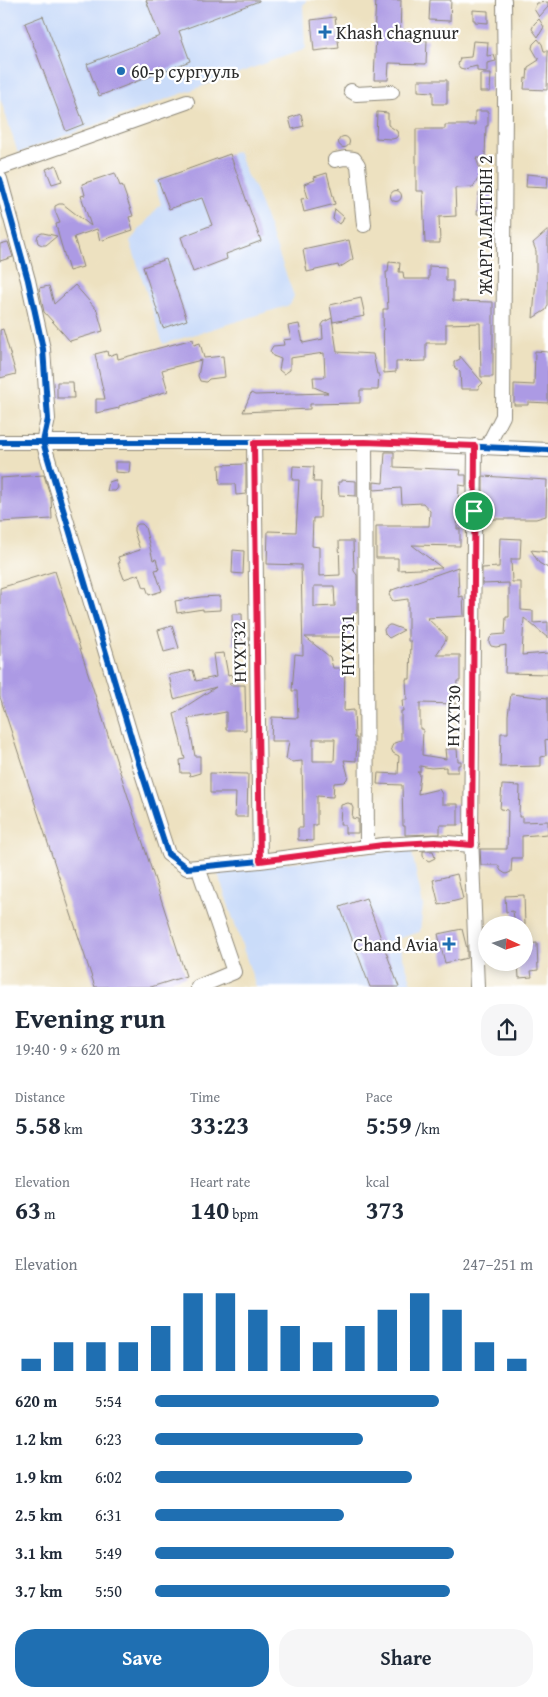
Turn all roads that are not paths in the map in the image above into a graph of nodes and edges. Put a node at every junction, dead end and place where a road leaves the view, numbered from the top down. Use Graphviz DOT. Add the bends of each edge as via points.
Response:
graph roads {
  1 [pos="504,0"];
  2 [pos="351,92"];
  3 [pos="392,92"];
  4 [pos="188,102"];
  5 [pos="335,160"];
  6 [pos="0,168"];
  7 [pos="0,179"];
  8 [pos="364,225"];
  9 [pos="0,442"];
  10 [pos="44,442"];
  11 [pos="365,442"];
  12 [pos="254,443"];
  13 [pos="481,447"];
  14 [pos="548,450"];
  15 [pos="472,845"];
  16 [pos="367,847"];
  17 [pos="260,861"];
  18 [pos="198,867"];
  19 [pos="198,987"];
  20 [pos="477,987"];
  1 -- 13 [label="street, ЖАРГАЛАНТЫН 2" via="503,416"];
  2 -- 3 [label="street"];
  4 -- 6 [label="street"];
  5 -- 8 [label="street" via="354,159 358,165"];
  7 -- 10 [label="street" via="43,349 48,419"];
  9 -- 10 [label="street"];
  10 -- 12 [label="street"];
  10 -- 18 [label="street" via="168,854 188,868"];
  11 -- 12 [label="street"];
  11 -- 13 [label="street"];
  11 -- 16 [label="street, НҮХТ31"];
  12 -- 17 [label="street, НҮХТ32"];
  13 -- 14 [label="street"];
  13 -- 15 [label="street, НҮХТ30"];
  15 -- 16 [label="street" via="435,842"];
  15 -- 20 [label="street, НҮХТ30"];
  16 -- 17 [label="street"];
  17 -- 18 [label="street"];
  18 -- 19 [label="street" via="234,972"];
}
